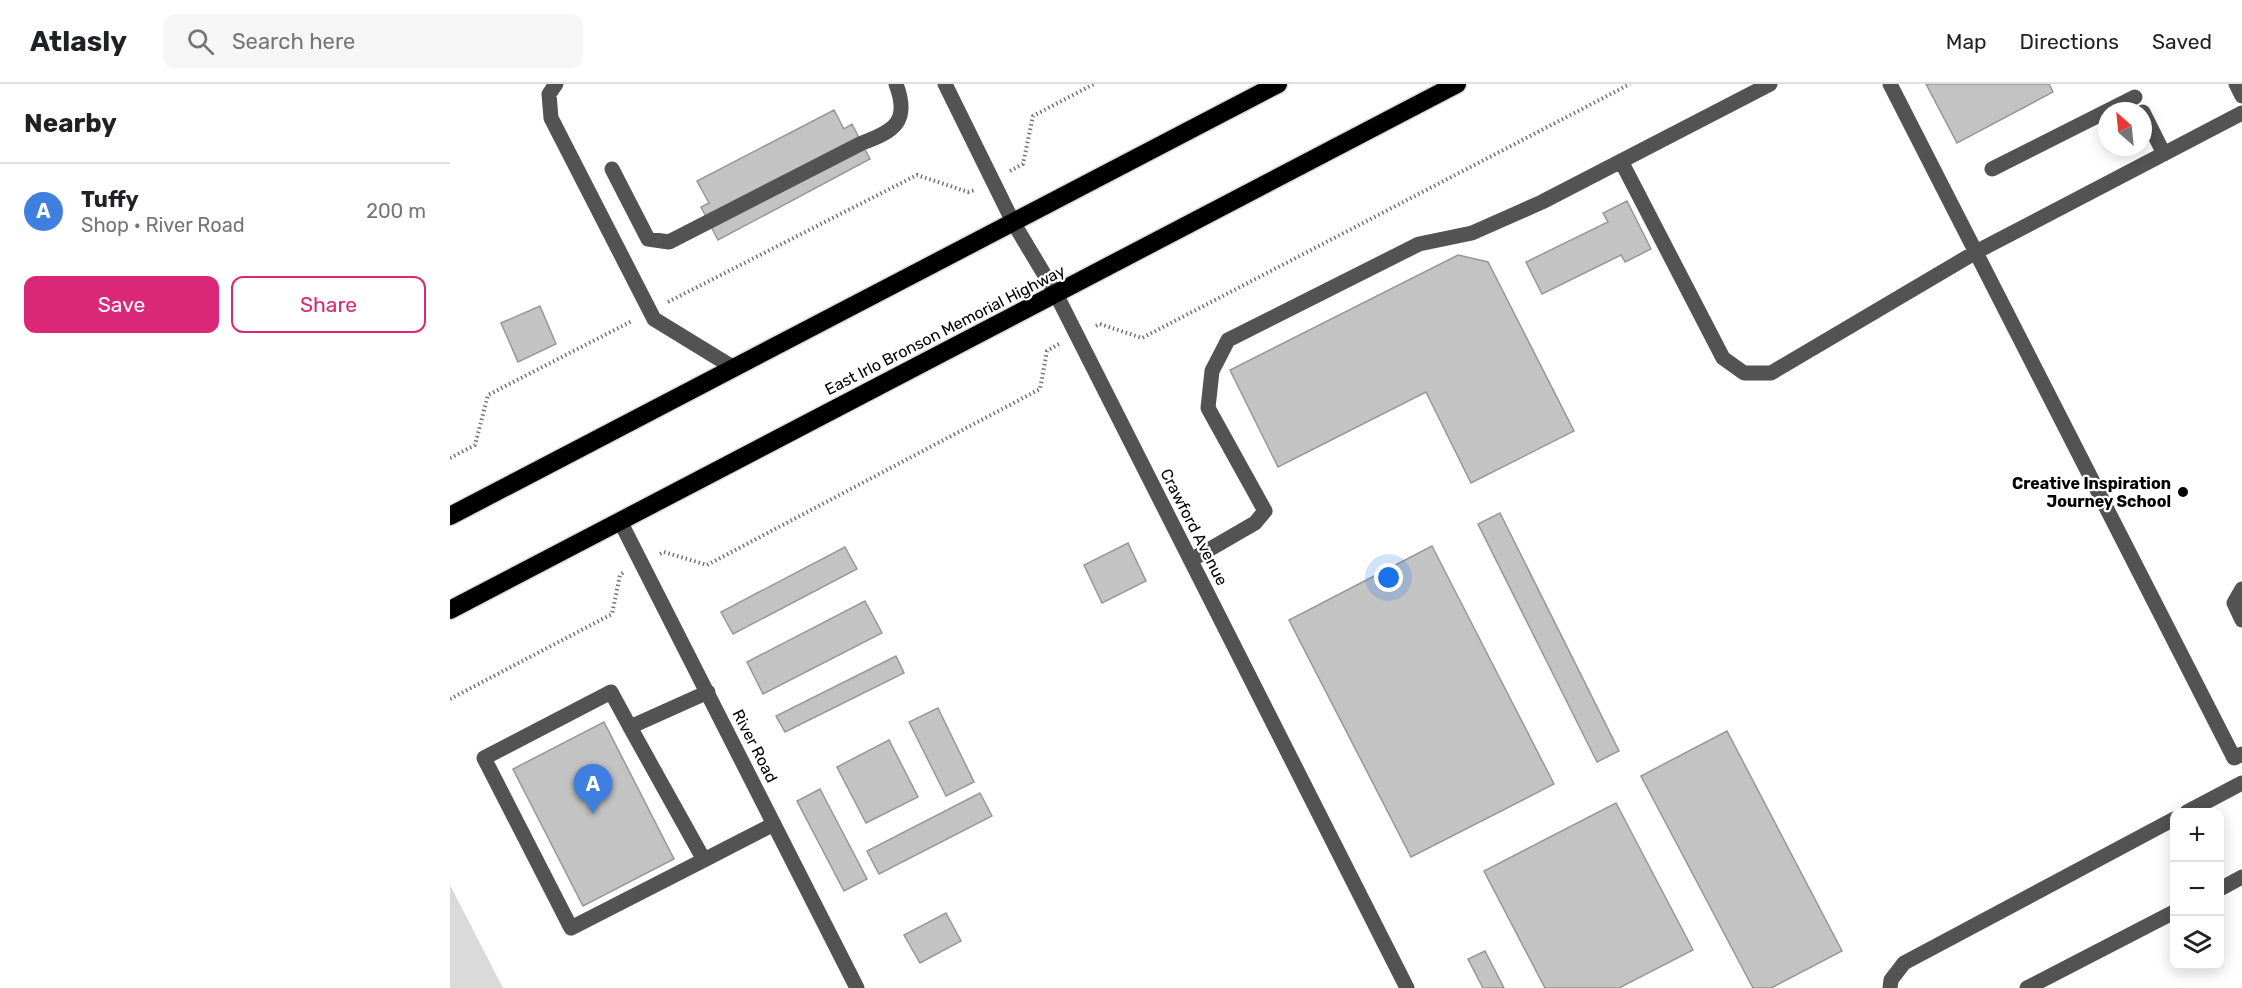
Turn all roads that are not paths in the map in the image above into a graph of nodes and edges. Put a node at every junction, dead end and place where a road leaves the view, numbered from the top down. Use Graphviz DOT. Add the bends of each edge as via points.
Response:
graph roads {
  1 [pos="556,84"];
  2 [pos="897,84"];
  3 [pos="945,84"];
  4 [pos="1278,84"];
  5 [pos="1457,84"];
  6 [pos="1770,84"];
  7 [pos="1890,84"];
  8 [pos="2236,84"];
  9 [pos="2132,90"];
  10 [pos="2242,96"];
  11 [pos="2242,113"];
  12 [pos="2152,129"];
  13 [pos="2164,154"];
  14 [pos="1621,161"];
  15 [pos="612,169"];
  16 [pos="1992,169"];
  17 [pos="1013,222"];
  18 [pos="1976,252"];
  19 [pos="1056,294"];
  20 [pos="734,368"];
  21 [pos="450,516"];
  22 [pos="620,521"];
  23 [pos="1191,560"];
  24 [pos="2242,590"];
  25 [pos="450,610"];
  26 [pos="2242,620"];
  27 [pos="708,692"];
  28 [pos="630,727"];
  29 [pos="2238,756"];
  30 [pos="2242,773"];
  31 [pos="2242,783"];
  32 [pos="2196,808"];
  33 [pos="2170,822"];
  34 [pos="774,824"];
  35 [pos="704,860"];
  36 [pos="2242,878"];
  37 [pos="2224,887"];
  38 [pos="2170,915"];
  39 [pos="857,988"];
  40 [pos="1407,988"];
  41 [pos="1890,988"];
  42 [pos="2027,988"];
  1 -- 20 [label="street" via="549,94 550,118 650,311 660,323"];
  2 -- 15 [label="street" via="903,109 899,121 882,136 669,242 648,239"];
  3 -- 17 [label="street, Crawford Avenue"];
  4 -- 17 [label="highway"];
  5 -- 19 [label="highway, East Irlo Bronson Memorial Highway"];
  6 -- 14 [label="street"];
  7 -- 18 [label="street"];
  8 -- 10 [label="street"];
  9 -- 16 [label="street"];
  11 -- 13 [label="street"];
  12 -- 13 [label="street"];
  13 -- 18 [label="street"];
  14 -- 18 [label="street" via="1723,358 1744,373 1771,373"];
  14 -- 23 [label="street" via="1472,233 1419,244 1228,340 1212,371 1208,408 1265,511 1255,523"];
  17 -- 19 [label="street, Crawford Avenue"];
  17 -- 20 [label="highway"];
  18 -- 29 [label="street"];
  19 -- 22 [label="highway, East Irlo Bronson Memorial Highway"];
  19 -- 23 [label="street, Crawford Avenue"];
  20 -- 21 [label="highway"];
  22 -- 25 [label="highway, East Irlo Bronson Memorial Highway"];
  22 -- 27 [label="street, River Road"];
  23 -- 40 [label="street, Crawford Avenue"];
  24 -- 26 [label="street" via="2234,603"];
  27 -- 28 [label="street"];
  27 -- 34 [label="street, River Road"];
  28 -- 35 [label="street"];
  28 -- 35 [label="street" via="611,692 484,758 571,928"];
  29 -- 30 [label="street"];
  31 -- 32 [label="street"];
  33 -- 41 [label="street" via="1904,963 1891,980"];
  34 -- 35 [label="street"];
  34 -- 39 [label="street, River Road"];
  36 -- 37 [label="street"];
  38 -- 42 [label="street"];
}
